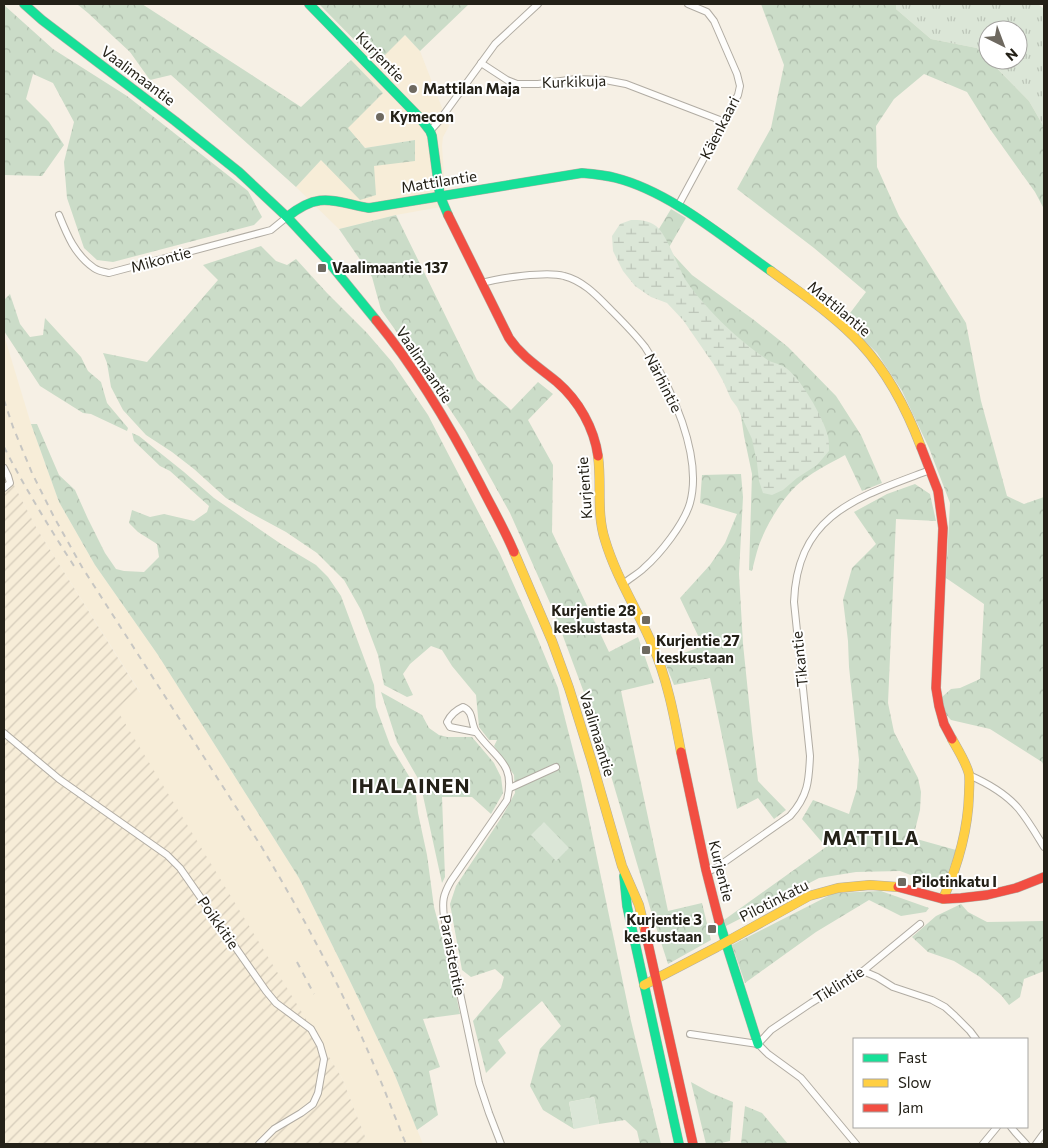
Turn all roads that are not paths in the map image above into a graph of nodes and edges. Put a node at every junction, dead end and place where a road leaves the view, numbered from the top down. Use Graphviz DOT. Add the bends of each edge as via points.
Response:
graph roads {
  1 [pos="24,4"];
  2 [pos="309,4"];
  3 [pos="538,4"];
  4 [pos="688,4"];
  5 [pos="481,62"];
  6 [pos="725,122"];
  7 [pos="430,131"];
  8 [pos="440,196"];
  9 [pos="678,206"];
  10 [pos="59,215"];
  11 [pos="287,217"];
  12 [pos="482,283"];
  13 [pos="4,468"];
  14 [pos="930,470"];
  15 [pos="4,488"];
  16 [pos="623,584"];
  17 [pos="475,732"];
  18 [pos="4,733"];
  19 [pos="556,767"];
  20 [pos="969,775"];
  21 [pos="510,788"];
  22 [pos="1044,847"];
  23 [pos="622,866"];
  24 [pos="706,872"];
  25 [pos="1044,877"];
  26 [pos="943,899"];
  27 [pos="920,924"];
  28 [pos="726,942"];
  29 [pos="863,971"];
  30 [pos="656,980"];
  31 [pos="644,985"];
  32 [pos="690,1034"];
  33 [pos="975,1038"];
  34 [pos="758,1044"];
  35 [pos="996,1128"];
  36 [pos="1012,1128"];
  37 [pos="1044,1133"];
  38 [pos="258,1144"];
  39 [pos="501,1144"];
  40 [pos="679,1144"];
  41 [pos="693,1144"];
  42 [pos="856,1144"];
  43 [pos="983,1144"];
  44 [pos="1026,1144"];
  45 [pos="1036,1144"];
  1 -- 11 [label="street, Vaalimaantie" via="239,172"];
  2 -- 7 [label="street, Kurjentie"];
  3 -- 5 [label="street" via="495,44"];
  4 -- 6 [label="street, Käenkaari" via="707,12 714,21 737,74 738,95"];
  5 -- 6 [label="street, Kurkikuja" via="517,84 576,79 621,82"];
  5 -- 7 [label="street"];
  6 -- 9 [label="street, Käenkaari"];
  7 -- 8 [label="street, Kurjentie"];
  8 -- 9 [label="street, Mattilantie" via="582,173 617,177"];
  8 -- 11 [label="street, Mattilantie" via="369,208 320,200 296,209"];
  8 -- 12 [label="street, Kurjentie"];
  9 -- 14 [label="street, Mattilantie" via="813,303 853,336 873,358 901,400"];
  10 -- 11 [label="street, Mikontie" via="80,256 95,269 109,274 271,230"];
  11 -- 23 [label="street, Vaalimaantie" via="349,287 413,370 456,438 506,534 569,688"];
  12 -- 16 [label="street, Kurjentie" via="512,343 533,365 559,384 582,412 593,435 598,456 599,514 603,536"];
  12 -- 16 [label="street, Närhintie" via="553,274 588,287 644,346 670,390 688,445 692,469 690,504 675,532 659,552"];
  13 -- 15 [label="street" via="10,483"];
  14 -- 20 [label="street, Mattilantie" via="943,528 936,688 938,706"];
  14 -- 24 [label="street, Tikantie" via="855,500 823,524 811,540 795,584 794,602 810,756 805,792 790,816"];
  16 -- 24 [label="street, Kurjentie" via="660,662"];
  17 -- 17 [label="street" via="471,713 463,707 447,722 450,727"];
  17 -- 21 [label="street" via="504,764"];
  18 -- 38 [label="street, Poikkitie" via="59,779 167,855 180,868 266,991 276,1003 311,1030 324,1059 313,1104 274,1129"];
  19 -- 21 [label="street"];
  20 -- 22 [label="street" via="1002,793 1018,807"];
  20 -- 26 [label="street, Mattilantie" via="968,814 962,847"];
  21 -- 39 [label="street, Paraistentie" via="507,800 451,881 442,905 479,1083"];
  23 -- 30 [label="street, Vaalimaantie" via="639,904"];
  23 -- 31 [label="street, Vaalimaantie"];
  24 -- 28 [label="street, Kurjentie"];
  25 -- 26 [label="street, Pilotinkatu" via="987,895"];
  26 -- 28 [label="street, Pilotinkatu" via="897,887 838,888 809,896"];
  27 -- 29 [label="street, Tiklintie"];
  28 -- 30 [label="street, Pilotinkatu"];
  28 -- 34 [label="street, Kurjentie"];
  29 -- 33 [label="street" via="893,987 945,1007"];
  29 -- 34 [label="street, Tiklintie" via="771,1030"];
  30 -- 31 [label="street, Pilotinkatu"];
  30 -- 41 [label="street, Vaalimaantie"];
  31 -- 40 [label="street, Vaalimaantie"];
  32 -- 34 [label="street"];
  34 -- 42 [label="street" via="801,1078"];
  35 -- 43 [label="street"];
  36 -- 44 [label="street"];
  37 -- 45 [label="street"];
}
